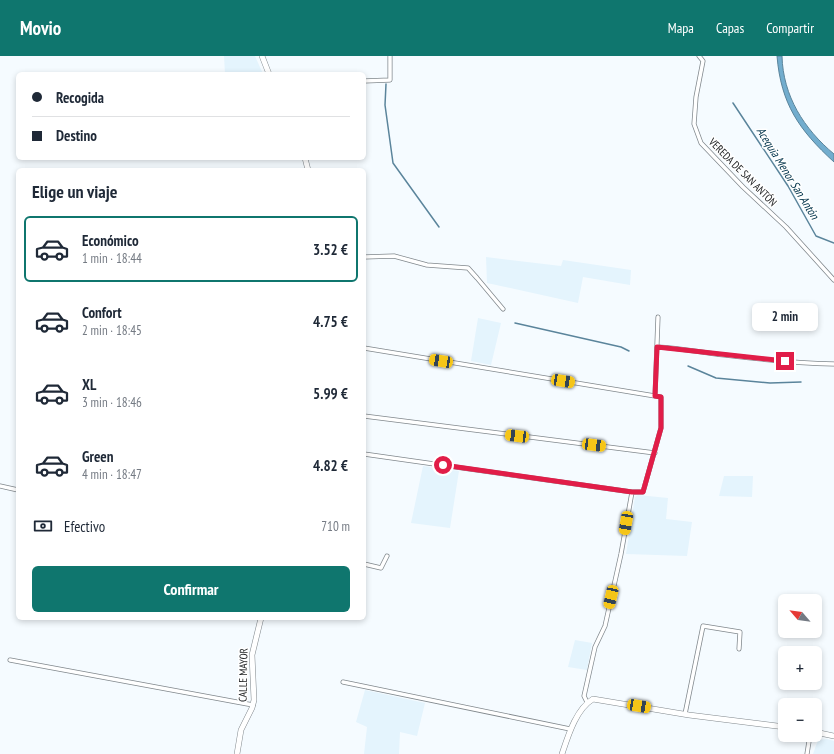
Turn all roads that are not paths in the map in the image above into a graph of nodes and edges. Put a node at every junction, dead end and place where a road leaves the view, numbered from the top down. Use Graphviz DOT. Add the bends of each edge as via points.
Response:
graph roads {
  1 [pos="262,56"];
  2 [pos="390,56"];
  3 [pos="699,56"];
  4 [pos="268,72"];
  5 [pos="366,81"];
  6 [pos="366,257"];
  7 [pos="834,280"];
  8 [pos="503,309"];
  9 [pos="658,317"];
  10 [pos="657,347"];
  11 [pos="366,348"];
  12 [pos="834,364"];
  13 [pos="655,396"];
  14 [pos="366,416"];
  15 [pos="655,453"];
  16 [pos="366,454"];
  17 [pos="0,486"];
  18 [pos="16,490"];
  19 [pos="632,492"];
  20 [pos="387,556"];
  21 [pos="366,564"];
  22 [pos="261,620"];
  23 [pos="739,649"];
  24 [pos="10,660"];
  25 [pos="343,682"];
  26 [pos="587,702"];
  27 [pos="253,705"];
  28 [pos="685,714"];
  29 [pos="778,726"];
  30 [pos="570,729"];
  31 [pos="822,733"];
  32 [pos="834,736"];
  33 [pos="809,742"];
  34 [pos="237,754"];
  35 [pos="562,754"];
  36 [pos="807,754"];
  1 -- 4 [label="main road"];
  2 -- 5 [label="street" via="390,80"];
  3 -- 7 [label="street, VEREDA DE SAN ANTÓN" via="703,62 694,124 701,143 786,227"];
  6 -- 8 [label="street" via="394,256 427,265 468,268"];
  9 -- 10 [label="street"];
  10 -- 12 [label="street" via="800,363"];
  10 -- 13 [label="street"];
  11 -- 13 [label="street"];
  13 -- 15 [label="street" via="661,397 661,428"];
  14 -- 15 [label="street"];
  15 -- 19 [label="street" via="643,492"];
  16 -- 19 [label="street"];
  17 -- 18 [label="street"];
  19 -- 26 [label="street" via="621,554 584,696"];
  20 -- 21 [label="street" via="382,568"];
  22 -- 27 [label="main road, CALLE MAYOR" via="252,655 255,694"];
  23 -- 28 [label="street" via="740,632 703,626"];
  24 -- 27 [label="street"];
  25 -- 30 [label="street"];
  26 -- 28 [label="main road" via="593,699"];
  26 -- 30 [label="main road"];
  27 -- 34 [label="main road, CALLE MAYOR" via="241,730"];
  28 -- 29 [label="main road"];
  30 -- 35 [label="main road"];
  31 -- 32 [label="main road"];
  33 -- 36 [label="street"];
}
